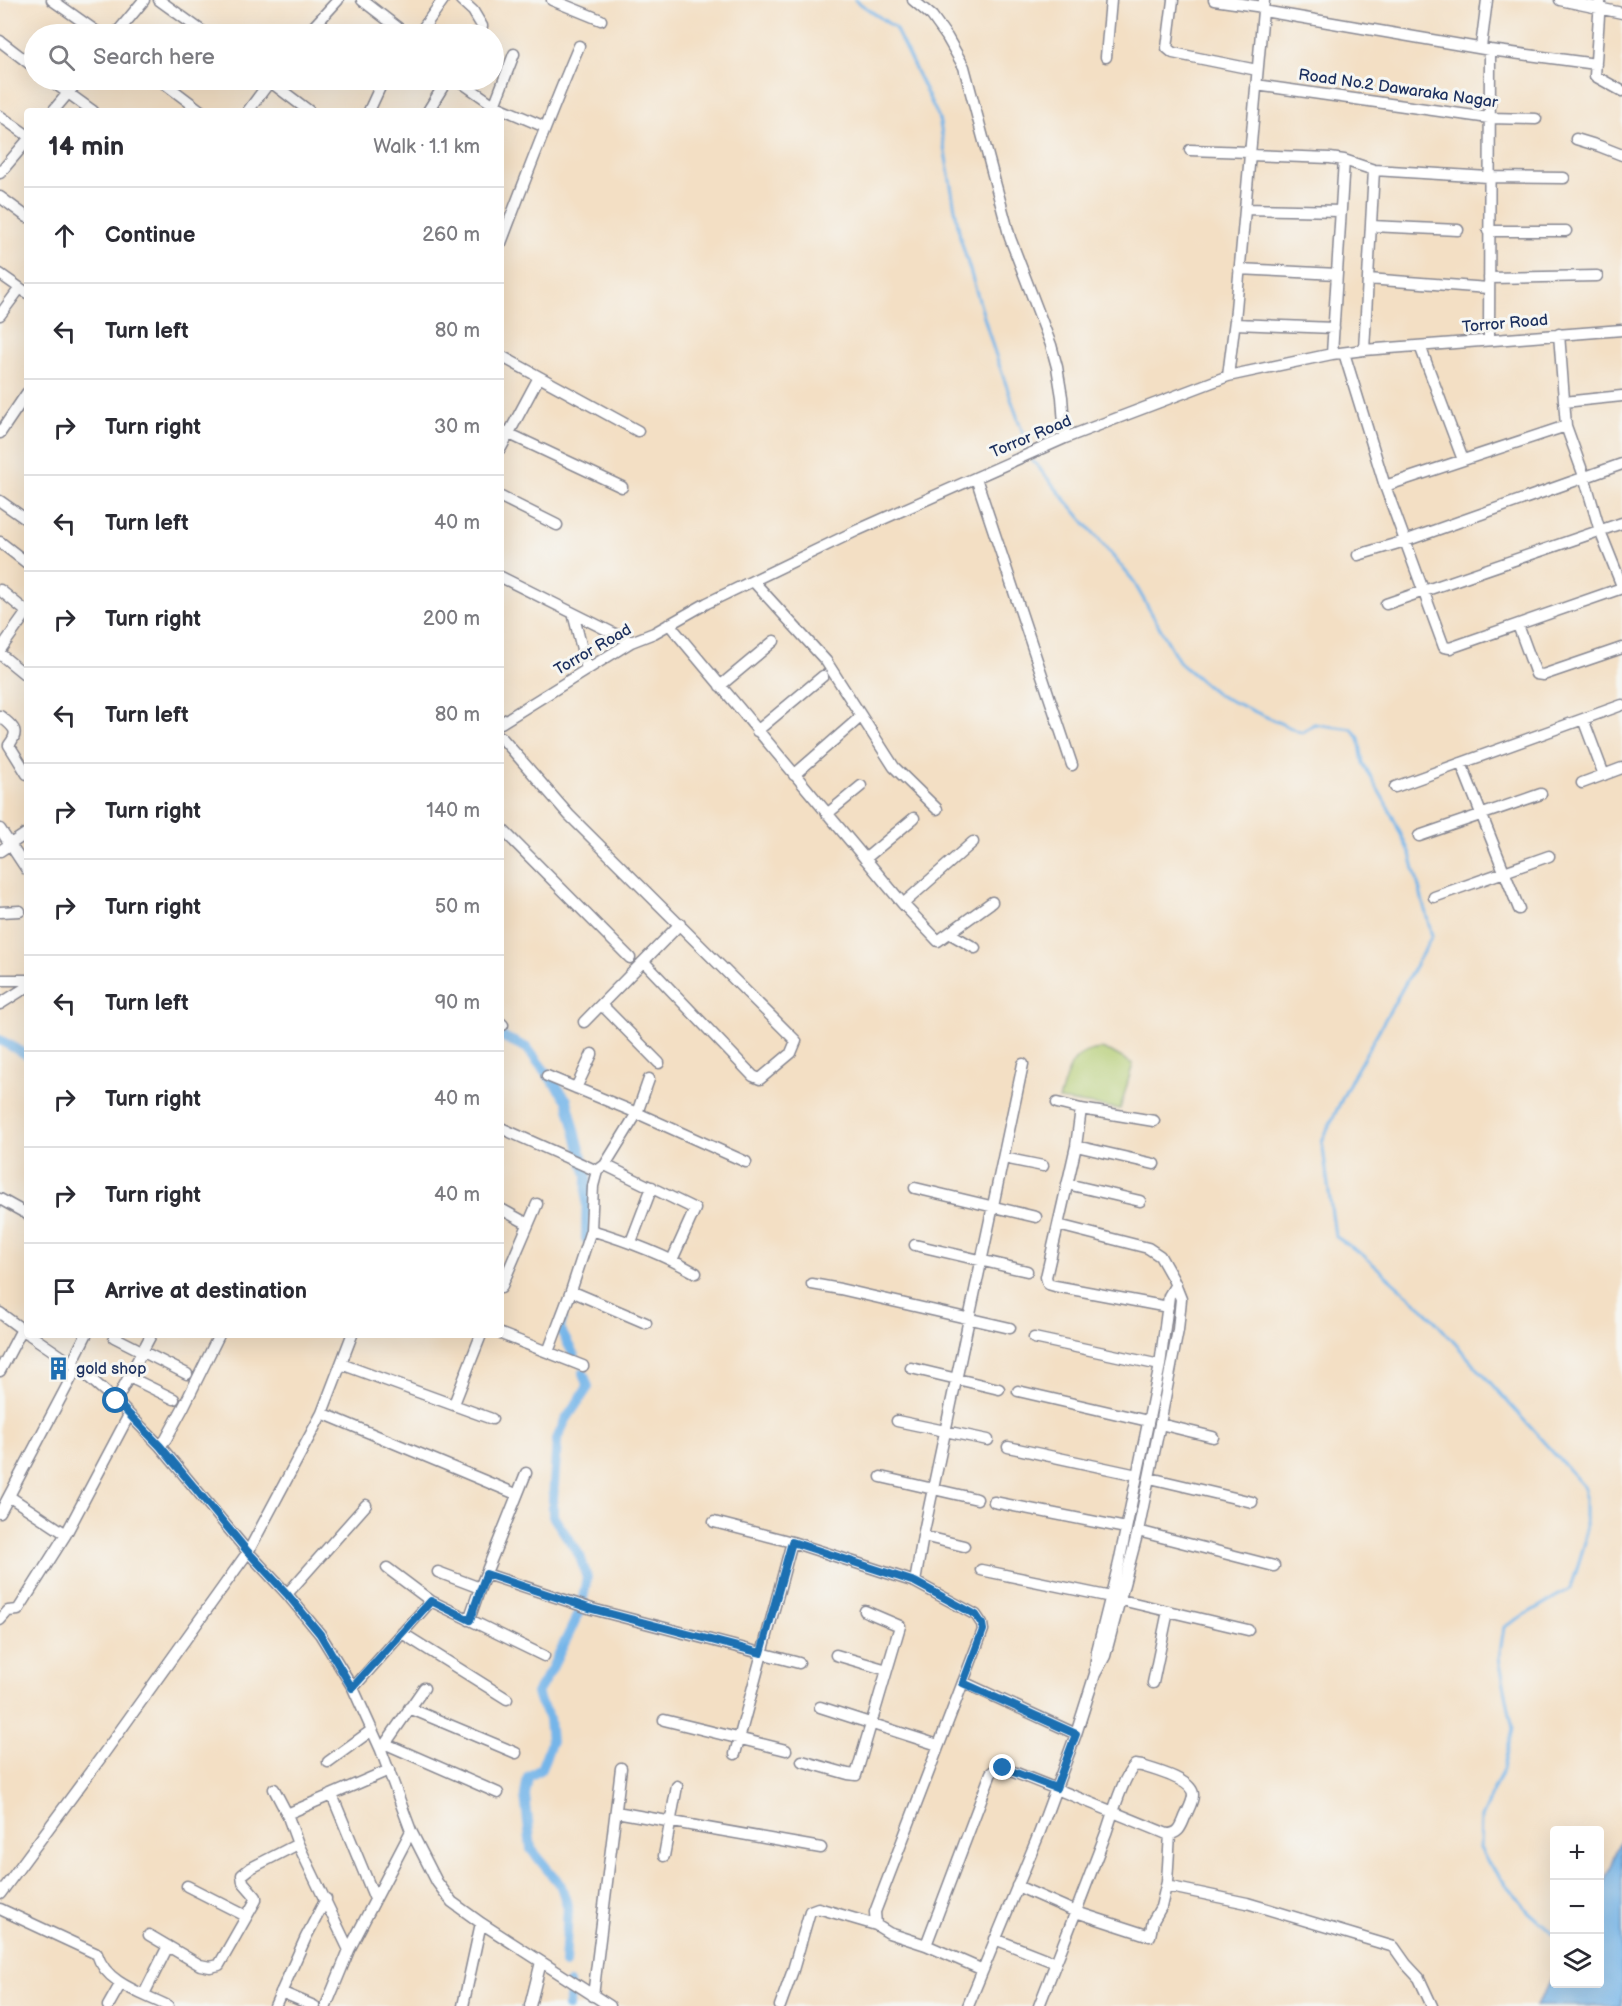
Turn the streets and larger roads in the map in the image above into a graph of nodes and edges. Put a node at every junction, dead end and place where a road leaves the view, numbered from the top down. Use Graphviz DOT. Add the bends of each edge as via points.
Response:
graph roads {
  1 [pos="52,0"];
  2 [pos="144,0"];
  3 [pos="159,0"];
  4 [pos="338,0"];
  5 [pos="362,0"];
  6 [pos="443,0"];
  7 [pos="461,0"];
  8 [pos="552,0"];
  9 [pos="913,0"];
  10 [pos="1111,0"];
  11 [pos="1173,0"];
  12 [pos="1214,0"];
  13 [pos="1487,0"];
  14 [pos="1560,0"];
  15 [pos="1599,4"];
  16 [pos="1263,6"];
  17 [pos="1622,13"];
  18 [pos="601,20"];
  19 [pos="86,24"];
  20 [pos="124,24"];
  21 [pos="192,24"];
  22 [pos="316,24"];
  23 [pos="393,24"];
  24 [pos="426,24"];
  25 [pos="481,24"];
  26 [pos="0,41"];
  27 [pos="579,46"];
  28 [pos="1485,48"];
  29 [pos="514,54"];
  30 [pos="1106,57"];
  31 [pos="24,59"];
  32 [pos="1596,64"];
  33 [pos="1257,70"];
  34 [pos="504,80"];
  35 [pos="1256,84"];
  36 [pos="64,90"];
  37 [pos="71,90"];
  38 [pos="173,90"];
  39 [pos="263,90"];
  40 [pos="283,90"];
  41 [pos="377,90"];
  42 [pos="441,90"];
  43 [pos="470,90"];
  44 [pos="500,90"];
  45 [pos="1622,91"];
  46 [pos="68,93"];
  47 [pos="56,108"];
  48 [pos="89,108"];
  49 [pos="197,108"];
  50 [pos="250,108"];
  51 [pos="305,108"];
  52 [pos="370,108"];
  53 [pos="430,108"];
  54 [pos="493,108"];
  55 [pos="504,112"];
  56 [pos="0,116"];
  57 [pos="1489,118"];
  58 [pos="1536,119"];
  59 [pos="545,127"];
  60 [pos="24,133"];
  61 [pos="1576,139"];
  62 [pos="24,145"];
  63 [pos="1190,150"];
  64 [pos="1249,153"];
  65 [pos="1622,155"];
  66 [pos="1344,160"];
  67 [pos="1374,170"];
  68 [pos="0,173"];
  69 [pos="1488,177"];
  70 [pos="1564,178"];
  71 [pos="0,197"];
  72 [pos="1245,208"];
  73 [pos="1341,212"];
  74 [pos="24,215"];
  75 [pos="505,221"];
  76 [pos="1371,226"];
  77 [pos="1458,230"];
  78 [pos="1488,231"];
  79 [pos="1566,231"];
  80 [pos="1239,269"];
  81 [pos="0,274"];
  82 [pos="1337,274"];
  83 [pos="1597,276"];
  84 [pos="1368,279"];
  85 [pos="1489,283"];
  86 [pos="23,291"];
  87 [pos="0,315"];
  88 [pos="1235,324"];
  89 [pos="1334,328"];
  90 [pos="1622,330"];
  91 [pos="1559,334"];
  92 [pos="1489,340"];
  93 [pos="1420,346"];
  94 [pos="1364,350"];
  95 [pos="1344,352"];
  96 [pos="1332,354"];
  97 [pos="504,358"];
  98 [pos="1228,376"];
  99 [pos="539,377"];
  100 [pos="1622,396"];
  101 [pos="24,397"];
  102 [pos="1564,402"];
  103 [pos="1566,426"];
  104 [pos="638,431"];
  105 [pos="505,432"];
  106 [pos="0,433"];
  107 [pos="1065,438"];
  108 [pos="1463,460"];
  109 [pos="1622,464"];
  110 [pos="1584,476"];
  111 [pos="976,478"];
  112 [pos="1385,486"];
  113 [pos="622,487"];
  114 [pos="504,498"];
  115 [pos="0,501"];
  116 [pos="24,518"];
  117 [pos="1622,523"];
  118 [pos="557,525"];
  119 [pos="1600,531"];
  120 [pos="1406,541"];
  121 [pos="0,543"];
  122 [pos="1358,555"];
  123 [pos="24,561"];
  124 [pos="504,578"];
  125 [pos="753,581"];
  126 [pos="1622,587"];
  127 [pos="0,590"];
  128 [pos="1424,591"];
  129 [pos="1386,604"];
  130 [pos="24,610"];
  131 [pos="573,613"];
  132 [pos="24,616"];
  133 [pos="669,624"];
  134 [pos="1518,625"];
  135 [pos="774,641"];
  136 [pos="631,642"];
  137 [pos="1622,648"];
  138 [pos="0,652"];
  139 [pos="587,669"];
  140 [pos="24,673"];
  141 [pos="823,676"];
  142 [pos="720,686"];
  143 [pos="1622,705"];
  144 [pos="0,716"];
  145 [pos="1583,719"];
  146 [pos="857,720"];
  147 [pos="504,721"];
  148 [pos="757,731"];
  149 [pos="504,740"];
  150 [pos="4,748"];
  151 [pos="1461,762"];
  152 [pos="1072,765"];
  153 [pos="1622,768"];
  154 [pos="24,771"];
  155 [pos="794,775"];
  156 [pos="1604,775"];
  157 [pos="1582,783"];
  158 [pos="861,786"];
  159 [pos="1395,787"];
  160 [pos="1541,794"];
  161 [pos="937,809"];
  162 [pos="827,814"];
  163 [pos="1482,814"];
  164 [pos="914,818"];
  165 [pos="0,829"];
  166 [pos="504,831"];
  167 [pos="24,836"];
  168 [pos="1419,836"];
  169 [pos="973,842"];
  170 [pos="10,844"];
  171 [pos="0,851"];
  172 [pos="1549,856"];
  173 [pos="865,860"];
  174 [pos="24,865"];
  175 [pos="1505,872"];
  176 [pos="1434,897"];
  177 [pos="992,902"];
  178 [pos="903,904"];
  179 [pos="1520,909"];
  180 [pos="20,911"];
  181 [pos="0,912"];
  182 [pos="680,924"];
  183 [pos="950,933"];
  184 [pos="975,948"];
  185 [pos="630,958"];
  186 [pos="644,963"];
  187 [pos="0,980"];
  188 [pos="24,980"];
  189 [pos="24,989"];
  190 [pos="0,1004"];
  191 [pos="602,1005"];
  192 [pos="584,1022"];
  193 [pos="591,1054"];
  194 [pos="659,1063"];
  195 [pos="1023,1064"];
  196 [pos="547,1076"];
  197 [pos="649,1079"];
  198 [pos="576,1088"];
  199 [pos="1057,1103"];
  200 [pos="1081,1109"];
  201 [pos="637,1113"];
  202 [pos="1154,1121"];
  203 [pos="504,1129"];
  204 [pos="1076,1146"];
  205 [pos="1004,1158"];
  206 [pos="746,1162"];
  207 [pos="1154,1164"];
  208 [pos="1043,1166"];
  209 [pos="601,1168"];
  210 [pos="1067,1184"];
  211 [pos="652,1187"];
  212 [pos="915,1188"];
  213 [pos="0,1199"];
  214 [pos="1140,1201"];
  215 [pos="537,1204"];
  216 [pos="994,1206"];
  217 [pos="504,1211"];
  218 [pos="24,1212"];
  219 [pos="1036,1217"];
  220 [pos="528,1224"];
  221 [pos="1058,1225"];
  222 [pos="591,1230"];
  223 [pos="631,1242"];
  224 [pos="915,1245"];
  225 [pos="672,1260"];
  226 [pos="982,1261"];
  227 [pos="1027,1271"];
  228 [pos="696,1273"];
  229 [pos="504,1281"];
  230 [pos="812,1284"];
  231 [pos="1176,1284"];
  232 [pos="571,1291"];
  233 [pos="1168,1307"];
  234 [pos="0,1314"];
  235 [pos="969,1319"];
  236 [pos="646,1323"];
  237 [pos="1010,1328"];
  238 [pos="24,1331"];
  239 [pos="24,1335"];
  240 [pos="504,1335"];
  241 [pos="1163,1336"];
  242 [pos="35,1338"];
  243 [pos="85,1338"];
  244 [pos="116,1338"];
  245 [pos="149,1338"];
  246 [pos="218,1338"];
  247 [pos="351,1338"];
  248 [pos="480,1338"];
  249 [pos="1034,1338"];
  250 [pos="1177,1338"];
  251 [pos="142,1351"];
  252 [pos="548,1352"];
  253 [pos="341,1364"];
  254 [pos="75,1365"];
  255 [pos="1160,1365"];
  256 [pos="583,1366"];
  257 [pos="911,1368"];
  258 [pos="0,1371"];
  259 [pos="188,1374"];
  260 [pos="129,1377"];
  261 [pos="957,1378"];
  262 [pos="999,1389"];
  263 [pos="1018,1391"];
  264 [pos="174,1399"];
  265 [pos="116,1401"];
  266 [pos="454,1404"];
  267 [pos="322,1413"];
  268 [pos="129,1416"];
  269 [pos="492,1419"];
  270 [pos="897,1421"];
  271 [pos="1148,1421"];
  272 [pos="1161,1424"];
  273 [pos="945,1432"];
  274 [pos="1213,1437"];
  275 [pos="988,1440"];
  276 [pos="160,1446"];
  277 [pos="1008,1447"];
  278 [pos="1143,1447"];
  279 [pos="1156,1449"];
  280 [pos="526,1473"];
  281 [pos="1137,1475"];
  282 [pos="881,1478"];
  283 [pos="1150,1478"];
  284 [pos="934,1489"];
  285 [pos="516,1494"];
  286 [pos="10,1497"];
  287 [pos="977,1499"];
  288 [pos="994,1502"];
  289 [pos="1252,1502"];
  290 [pos="366,1505"];
  291 [pos="0,1513"];
  292 [pos="714,1522"];
  293 [pos="1126,1528"];
  294 [pos="1138,1531"];
  295 [pos="66,1534"];
  296 [pos="923,1536"];
  297 [pos="792,1542"];
  298 [pos="964,1546"];
  299 [pos="248,1552"];
  300 [pos="1124,1564"];
  301 [pos="1274,1566"];
  302 [pos="387,1568"];
  303 [pos="981,1570"];
  304 [pos="438,1572"];
  305 [pos="486,1574"];
  306 [pos="915,1582"];
  307 [pos="480,1588"];
  308 [pos="287,1594"];
  309 [pos="1116,1598"];
  310 [pos="431,1601"];
  311 [pos="865,1611"];
  312 [pos="1168,1611"];
  313 [pos="0,1620"];
  314 [pos="470,1620"];
  315 [pos="1248,1630"];
  316 [pos="402,1633"];
  317 [pos="761,1653"];
  318 [pos="836,1655"];
  319 [pos="544,1656"];
  320 [pos="800,1663"];
  321 [pos="887,1670"];
  322 [pos="963,1683"];
  323 [pos="1153,1683"];
  324 [pos="352,1688"];
  325 [pos="424,1688"];
  326 [pos="507,1699"];
  327 [pos="820,1707"];
  328 [pos="410,1708"];
  329 [pos="663,1720"];
  330 [pos="871,1724"];
  331 [pos="372,1730"];
  332 [pos="1076,1734"];
  333 [pos="739,1740"];
  334 [pos="938,1745"];
  335 [pos="383,1747"];
  336 [pos="786,1750"];
  337 [pos="516,1753"];
  338 [pos="735,1754"];
  339 [pos="802,1761"];
  340 [pos="328,1762"];
  341 [pos="621,1768"];
  342 [pos="388,1770"];
  343 [pos="677,1786"];
  344 [pos="1056,1788"];
  345 [pos="274,1789"];
  346 [pos="498,1793"];
  347 [pos="332,1795"];
  348 [pos="616,1812"];
  349 [pos="1113,1812"];
  350 [pos="287,1814"];
  351 [pos="672,1822"];
  352 [pos="411,1831"];
  353 [pos="1170,1834"];
  354 [pos="298,1844"];
  355 [pos="821,1848"];
  356 [pos="664,1856"];
  357 [pos="187,1886"];
  358 [pos="1017,1886"];
  359 [pos="1166,1886"];
  360 [pos="0,1894"];
  361 [pos="326,1899"];
  362 [pos="375,1899"];
  363 [pos="0,1909"];
  364 [pos="1076,1912"];
  365 [pos="246,1916"];
  366 [pos="481,1923"];
  367 [pos="876,1925"];
  368 [pos="149,1935"];
  369 [pos="995,1939"];
  370 [pos="926,1945"];
  371 [pos="168,1946"];
  372 [pos="350,1950"];
  373 [pos="541,1962"];
  374 [pos="1056,1963"];
  375 [pos="982,1970"];
  376 [pos="120,1983"];
  377 [pos="281,1992"];
  378 [pos="144,1994"];
  379 [pos="594,1996"];
  380 [pos="108,2006"];
  381 [pos="168,2006"];
  382 [pos="275,2006"];
  383 [pos="314,2006"];
  384 [pos="326,2006"];
  385 [pos="463,2006"];
  386 [pos="530,2006"];
  387 [pos="610,2006"];
  388 [pos="780,2006"];
  389 [pos="968,2006"];
  390 [pos="1039,2006"];
  391 [pos="1432,2006"];
  1 -- 19 [label="street"];
  2 -- 20 [label="street"];
  3 -- 21 [label="street"];
  4 -- 22 [label="street"];
  5 -- 23 [label="street"];
  6 -- 24 [label="street"];
  7 -- 25 [label="street"];
  8 -- 18 [label="street"];
  9 -- 107 [label="street" via="932,16 964,67 1010,238 1054,356"];
  10 -- 30 [label="street"];
  11 -- 33 [label="street" via="1167,48 1173,53"];
  12 -- 16 [label="street"];
  13 -- 28 [label="street"];
  14 -- 15 [label="street"];
  15 -- 17 [label="street"];
  15 -- 32 [label="street"];
  16 -- 28 [label="street"];
  16 -- 33 [label="street"];
  26 -- 31 [label="street"];
  27 -- 59 [label="street"];
  28 -- 32 [label="street"];
  28 -- 57 [label="street"];
  29 -- 34 [label="street"];
  32 -- 45 [label="street" via="1595,76"];
  33 -- 35 [label="street"];
  35 -- 57 [label="street, Road No.2 Dawaraka Nagar"];
  35 -- 64 [label="street"];
  36 -- 46 [label="street"];
  37 -- 46 [label="street"];
  38 -- 49 [label="street"];
  39 -- 50 [label="street"];
  40 -- 51 [label="street"];
  41 -- 52 [label="street"];
  42 -- 53 [label="street"];
  43 -- 54 [label="street"];
  44 -- 54 [label="street"];
  46 -- 47 [label="street"];
  46 -- 48 [label="street"];
  55 -- 59 [label="street"];
  56 -- 60 [label="street"];
  57 -- 58 [label="street, Road No.2 Dawaraka Nagar"];
  57 -- 69 [label="street"];
  59 -- 75 [label="street" via="526,180"];
  61 -- 65 [label="street"];
  62 -- 68 [label="street"];
  63 -- 64 [label="street"];
  64 -- 66 [label="street"];
  64 -- 72 [label="street"];
  66 -- 67 [label="street"];
  66 -- 73 [label="street"];
  67 -- 69 [label="street"];
  67 -- 76 [label="street"];
  69 -- 70 [label="street"];
  69 -- 78 [label="street"];
  71 -- 74 [label="street"];
  72 -- 73 [label="street"];
  72 -- 80 [label="street"];
  73 -- 82 [label="street"];
  76 -- 77 [label="street"];
  76 -- 84 [label="street"];
  78 -- 79 [label="street"];
  78 -- 85 [label="street"];
  80 -- 82 [label="street"];
  80 -- 88 [label="street"];
  81 -- 86 [label="street"];
  82 -- 89 [label="street"];
  83 -- 85 [label="street"];
  84 -- 85 [label="street"];
  84 -- 94 [label="street"];
  85 -- 92 [label="street"];
  86 -- 87 [label="street"];
  88 -- 89 [label="street"];
  88 -- 98 [label="street"];
  89 -- 96 [label="street"];
  90 -- 91 [label="street, Torror Road"];
  91 -- 92 [label="street, Torror Road"];
  91 -- 102 [label="street"];
  92 -- 93 [label="street, Torror Road"];
  93 -- 94 [label="street, Torror Road"];
  93 -- 108 [label="street"];
  94 -- 95 [label="street, Torror Road"];
  95 -- 96 [label="street, Torror Road"];
  95 -- 112 [label="street"];
  96 -- 98 [label="street, Torror Road"];
  97 -- 99 [label="street"];
  98 -- 107 [label="street, Torror Road"];
  99 -- 104 [label="street"];
  99 -- 105 [label="street"];
  100 -- 102 [label="street"];
  101 -- 106 [label="street"];
  102 -- 103 [label="street"];
  103 -- 108 [label="street"];
  103 -- 110 [label="street"];
  105 -- 113 [label="street"];
  107 -- 111 [label="street, Torror Road"];
  108 -- 112 [label="street"];
  109 -- 110 [label="street"];
  110 -- 119 [label="street"];
  110 -- 120 [label="street"];
  111 -- 125 [label="street, Torror Road"];
  111 -- 152 [label="street"];
  112 -- 120 [label="street"];
  114 -- 118 [label="street"];
  115 -- 116 [label="street"];
  117 -- 119 [label="street"];
  119 -- 126 [label="street"];
  119 -- 128 [label="street"];
  120 -- 122 [label="street"];
  120 -- 128 [label="street"];
  121 -- 123 [label="street"];
  124 -- 131 [label="street"];
  125 -- 133 [label="street, Torror Road"];
  125 -- 161 [label="street" via="826,661 894,767"];
  126 -- 134 [label="street"];
  127 -- 130 [label="street"];
  128 -- 129 [label="street"];
  128 -- 134 [label="street" via="1442,644 1447,648"];
  131 -- 136 [label="street"];
  131 -- 139 [label="street"];
  132 -- 138 [label="street"];
  133 -- 136 [label="street, Torror Road"];
  133 -- 142 [label="street"];
  134 -- 137 [label="street" via="1536,674"];
  135 -- 142 [label="street"];
  136 -- 139 [label="street, Torror Road"];
  138 -- 140 [label="street"];
  139 -- 147 [label="street, Torror Road"];
  141 -- 148 [label="street"];
  142 -- 148 [label="street"];
  143 -- 145 [label="street"];
  144 -- 150 [label="street" via="15,731"];
  145 -- 151 [label="street"];
  145 -- 156 [label="street"];
  146 -- 155 [label="street"];
  148 -- 155 [label="street"];
  149 -- 182 [label="street" via="569,815"];
  150 -- 154 [label="street"];
  151 -- 159 [label="street"];
  151 -- 163 [label="street"];
  153 -- 156 [label="street"];
  155 -- 162 [label="street"];
  156 -- 157 [label="street"];
  158 -- 162 [label="street"];
  160 -- 163 [label="street"];
  162 -- 173 [label="street"];
  163 -- 168 [label="street"];
  163 -- 175 [label="street"];
  164 -- 173 [label="street"];
  165 -- 170 [label="street"];
  166 -- 185 [label="street"];
  167 -- 170 [label="street"];
  169 -- 178 [label="street"];
  170 -- 171 [label="street"];
  170 -- 174 [label="street"];
  172 -- 175 [label="street"];
  173 -- 178 [label="street"];
  175 -- 176 [label="street"];
  175 -- 179 [label="street"];
  177 -- 183 [label="street"];
  178 -- 183 [label="street" via="938,941"];
  180 -- 181 [label="street"];
  182 -- 186 [label="street"];
  182 -- 186 [label="street" via="796,1041 791,1053 760,1079 753,1076"];
  183 -- 184 [label="street"];
  186 -- 191 [label="street"];
  187 -- 188 [label="street"];
  189 -- 190 [label="street"];
  191 -- 192 [label="street"];
  191 -- 194 [label="street"];
  193 -- 198 [label="street"];
  195 -- 205 [label="street"];
  196 -- 198 [label="street"];
  197 -- 201 [label="street"];
  198 -- 201 [label="street"];
  199 -- 200 [label="street"];
  200 -- 202 [label="street"];
  200 -- 204 [label="street"];
  201 -- 206 [label="street"];
  201 -- 209 [label="street"];
  203 -- 209 [label="street"];
  204 -- 207 [label="street"];
  204 -- 210 [label="street"];
  205 -- 208 [label="street"];
  205 -- 216 [label="street"];
  209 -- 211 [label="street"];
  209 -- 222 [label="street" via="593,1186"];
  210 -- 214 [label="street"];
  210 -- 221 [label="street"];
  211 -- 223 [label="street"];
  211 -- 225 [label="street" via="696,1209"];
  212 -- 216 [label="street"];
  213 -- 218 [label="street"];
  215 -- 220 [label="street"];
  216 -- 219 [label="street"];
  216 -- 226 [label="street"];
  217 -- 220 [label="street"];
  220 -- 229 [label="street"];
  221 -- 231 [label="street" via="1148,1248 1160,1256"];
  221 -- 233 [label="street" via="1046,1277 1048,1284"];
  222 -- 223 [label="street"];
  222 -- 232 [label="street"];
  223 -- 225 [label="street"];
  224 -- 226 [label="street"];
  225 -- 228 [label="street"];
  226 -- 227 [label="street"];
  226 -- 235 [label="street"];
  230 -- 235 [label="street"];
  231 -- 233 [label="street"];
  231 -- 250 [label="street" via="1181,1299"];
  232 -- 236 [label="street"];
  232 -- 252 [label="street"];
  233 -- 241 [label="street"];
  234 -- 238 [label="street"];
  235 -- 237 [label="street"];
  235 -- 261 [label="street"];
  239 -- 258 [label="street"];
  240 -- 252 [label="street"];
  241 -- 250 [label="street"];
  241 -- 255 [label="street"];
  242 -- 254 [label="street"];
  243 -- 254 [label="street"];
  244 -- 251 [label="street"];
  245 -- 251 [label="street"];
  246 -- 276 [label="street"];
  247 -- 253 [label="street"];
  248 -- 266 [label="street"];
  249 -- 255 [label="street"];
  250 -- 272 [label="street"];
  251 -- 259 [label="street"];
  251 -- 260 [label="street"];
  252 -- 256 [label="street"];
  253 -- 266 [label="street"];
  253 -- 267 [label="street"];
  254 -- 265 [label="street"];
  254 -- 286 [label="street"];
  255 -- 271 [label="street"];
  257 -- 261 [label="street"];
  260 -- 264 [label="street"];
  260 -- 265 [label="street"];
  261 -- 262 [label="street"];
  261 -- 273 [label="street"];
  263 -- 271 [label="street"];
  265 -- 268 [label="street"];
  266 -- 269 [label="street"];
  267 -- 285 [label="street"];
  267 -- 299 [label="street"];
  268 -- 276 [label="street"];
  268 -- 295 [label="street"];
  270 -- 273 [label="street"];
  271 -- 278 [label="street"];
  272 -- 274 [label="street"];
  272 -- 279 [label="street"];
  273 -- 275 [label="street"];
  273 -- 284 [label="street"];
  276 -- 299 [label="street"];
  277 -- 281 [label="street"];
  278 -- 279 [label="street"];
  278 -- 281 [label="street"];
  279 -- 283 [label="street"];
  280 -- 285 [label="street"];
  281 -- 293 [label="street"];
  282 -- 284 [label="street"];
  283 -- 289 [label="street"];
  283 -- 294 [label="street"];
  284 -- 287 [label="street"];
  284 -- 296 [label="street"];
  285 -- 305 [label="street"];
  286 -- 291 [label="street"];
  286 -- 295 [label="street"];
  288 -- 293 [label="street"];
  290 -- 308 [label="street"];
  292 -- 297 [label="street"];
  293 -- 300 [label="street"];
  294 -- 300 [label="street"];
  294 -- 301 [label="street"];
  295 -- 313 [label="street" via="18,1610 8,1611"];
  296 -- 298 [label="street"];
  296 -- 306 [label="street"];
  297 -- 306 [label="street"];
  297 -- 317 [label="street"];
  299 -- 308 [label="street"];
  299 -- 360 [label="street"];
  300 -- 309 [label="street"];
  302 -- 310 [label="street"];
  303 -- 309 [label="street"];
  304 -- 307 [label="street"];
  305 -- 307 [label="street"];
  305 -- 317 [label="street" via="592,1609"];
  306 -- 322 [label="street" via="976,1615 982,1624"];
  307 -- 314 [label="street"];
  308 -- 324 [label="street" via="320,1634"];
  309 -- 312 [label="street"];
  309 -- 332 [label="street" via="1097,1651 1095,1674"];
  310 -- 314 [label="street"];
  310 -- 316 [label="street"];
  311 -- 321 [label="street" via="900,1626"];
  312 -- 315 [label="street"];
  312 -- 323 [label="street"];
  314 -- 319 [label="street"];
  316 -- 324 [label="street"];
  316 -- 326 [label="street"];
  317 -- 320 [label="street"];
  317 -- 333 [label="street"];
  318 -- 321 [label="street"];
  321 -- 330 [label="street"];
  322 -- 332 [label="street"];
  322 -- 334 [label="street"];
  324 -- 331 [label="street"];
  325 -- 328 [label="street"];
  327 -- 330 [label="street"];
  328 -- 335 [label="street"];
  328 -- 337 [label="street"];
  329 -- 333 [label="street"];
  330 -- 334 [label="street"];
  330 -- 339 [label="street" via="856,1775"];
  331 -- 335 [label="street"];
  331 -- 340 [label="street"];
  332 -- 344 [label="street"];
  333 -- 336 [label="street"];
  333 -- 338 [label="street"];
  334 -- 367 [label="street" via="875,1912"];
  335 -- 342 [label="street"];
  335 -- 346 [label="street"];
  341 -- 348 [label="street"];
  342 -- 347 [label="street"];
  342 -- 352 [label="street"];
  343 -- 351 [label="street"];
  344 -- 349 [label="street"];
  344 -- 358 [label="street"];
  344 -- 370 [label="street" via="1003,1768 991,1773"];
  345 -- 350 [label="street"];
  347 -- 350 [label="street"];
  347 -- 362 [label="street"];
  348 -- 351 [label="street"];
  348 -- 379 [label="street"];
  349 -- 353 [label="street"];
  349 -- 353 [label="street" via="1129,1770 1135,1765 1142,1766 1187,1784 1192,1790 1193,1797 1180,1829"];
  349 -- 364 [label="street"];
  350 -- 354 [label="street"];
  351 -- 355 [label="street"];
  351 -- 356 [label="street"];
  352 -- 362 [label="street"];
  352 -- 366 [label="street" via="452,1902"];
  353 -- 359 [label="street"];
  354 -- 361 [label="street"];
  354 -- 365 [label="street" via="242,1875 256,1897"];
  357 -- 365 [label="street"];
  358 -- 364 [label="street"];
  358 -- 369 [label="street"];
  359 -- 364 [label="street" via="1150,1936"];
  359 -- 391 [label="street" via="1247,1903 1394,1947 1419,1978"];
  361 -- 372 [label="street"];
  361 -- 377 [label="street"];
  362 -- 372 [label="street"];
  363 -- 376 [label="street" via="97,1954 100,1964"];
  364 -- 374 [label="street"];
  365 -- 371 [label="street" via="219,1965 200,1965"];
  366 -- 373 [label="street"];
  366 -- 385 [label="street"];
  367 -- 370 [label="street"];
  367 -- 388 [label="street" via="823,1909 810,1911"];
  368 -- 371 [label="street"];
  369 -- 374 [label="street"];
  369 -- 375 [label="street"];
  370 -- 375 [label="street"];
  371 -- 378 [label="street"];
  372 -- 384 [label="street"];
  373 -- 379 [label="street"];
  373 -- 386 [label="street"];
  374 -- 390 [label="street"];
  375 -- 389 [label="street"];
  376 -- 378 [label="street"];
  376 -- 380 [label="street"];
  377 -- 382 [label="street"];
  377 -- 383 [label="street"];
  378 -- 381 [label="street"];
  379 -- 387 [label="street"];
}
